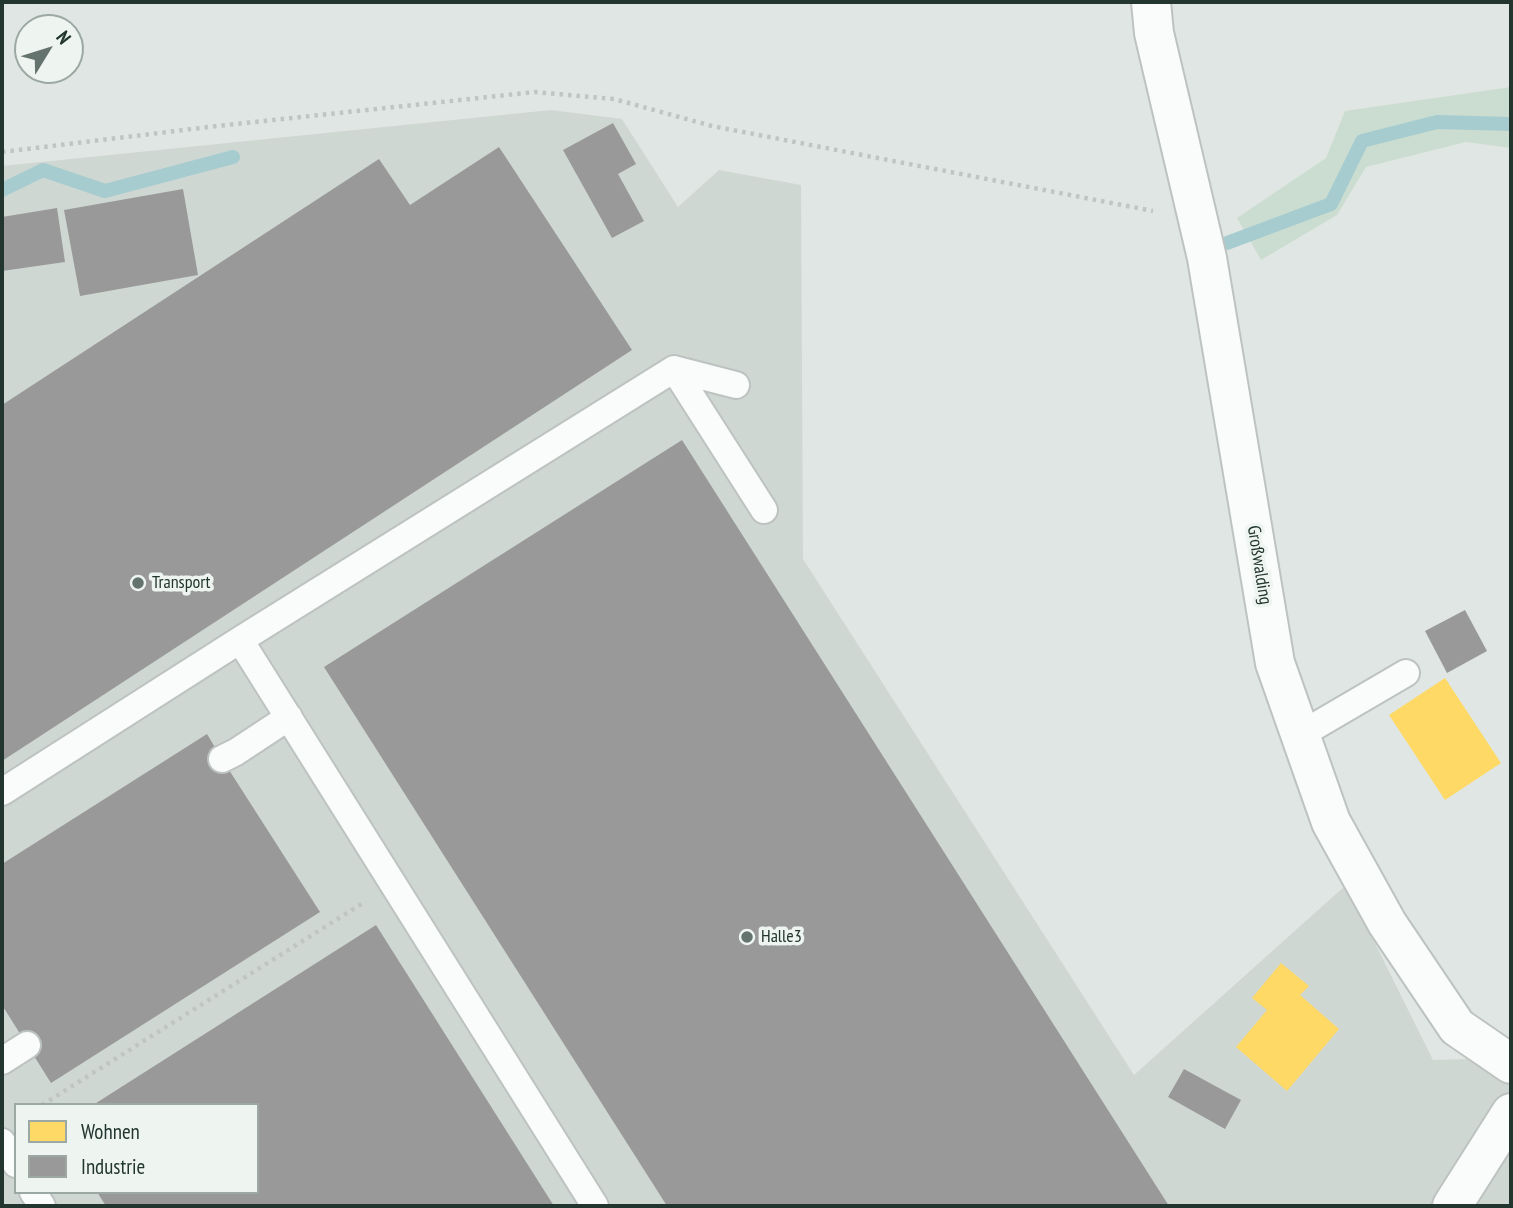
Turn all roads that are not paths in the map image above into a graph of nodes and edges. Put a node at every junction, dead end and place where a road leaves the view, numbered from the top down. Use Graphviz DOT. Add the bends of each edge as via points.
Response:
graph roads {
  1 [pos="1151,2"];
  2 [pos="674,369"];
  3 [pos="736,385"];
  4 [pos="764,510"];
  5 [pos="240,640"];
  6 [pos="1406,673"];
  7 [pos="289,717"];
  8 [pos="1300,735"];
  9 [pos="222,759"];
  10 [pos="2,792"];
  11 [pos="27,1045"];
  12 [pos="2,1061"];
  13 [pos="1511,1064"];
  14 [pos="1511,1113"];
  15 [pos="2,1142"];
  16 [pos="14,1161"];
  17 [pos="595,1206"];
  18 [pos="1452,1206"];
  1 -- 8 [label="street, Großwalding" via="1154,33 1207,258 1275,663"];
  2 -- 3 [label="lane"];
  2 -- 4 [label="lane"];
  2 -- 5 [label="lane"];
  5 -- 7 [label="lane"];
  5 -- 10 [label="lane"];
  6 -- 8 [label="lane"];
  7 -- 9 [label="lane"];
  7 -- 17 [label="lane"];
  8 -- 13 [label="street, Großwalding" via="1331,822 1387,923 1457,1027"];
  11 -- 12 [label="lane"];
  14 -- 18 [label="street"];
  15 -- 16 [label="lane"];
}
